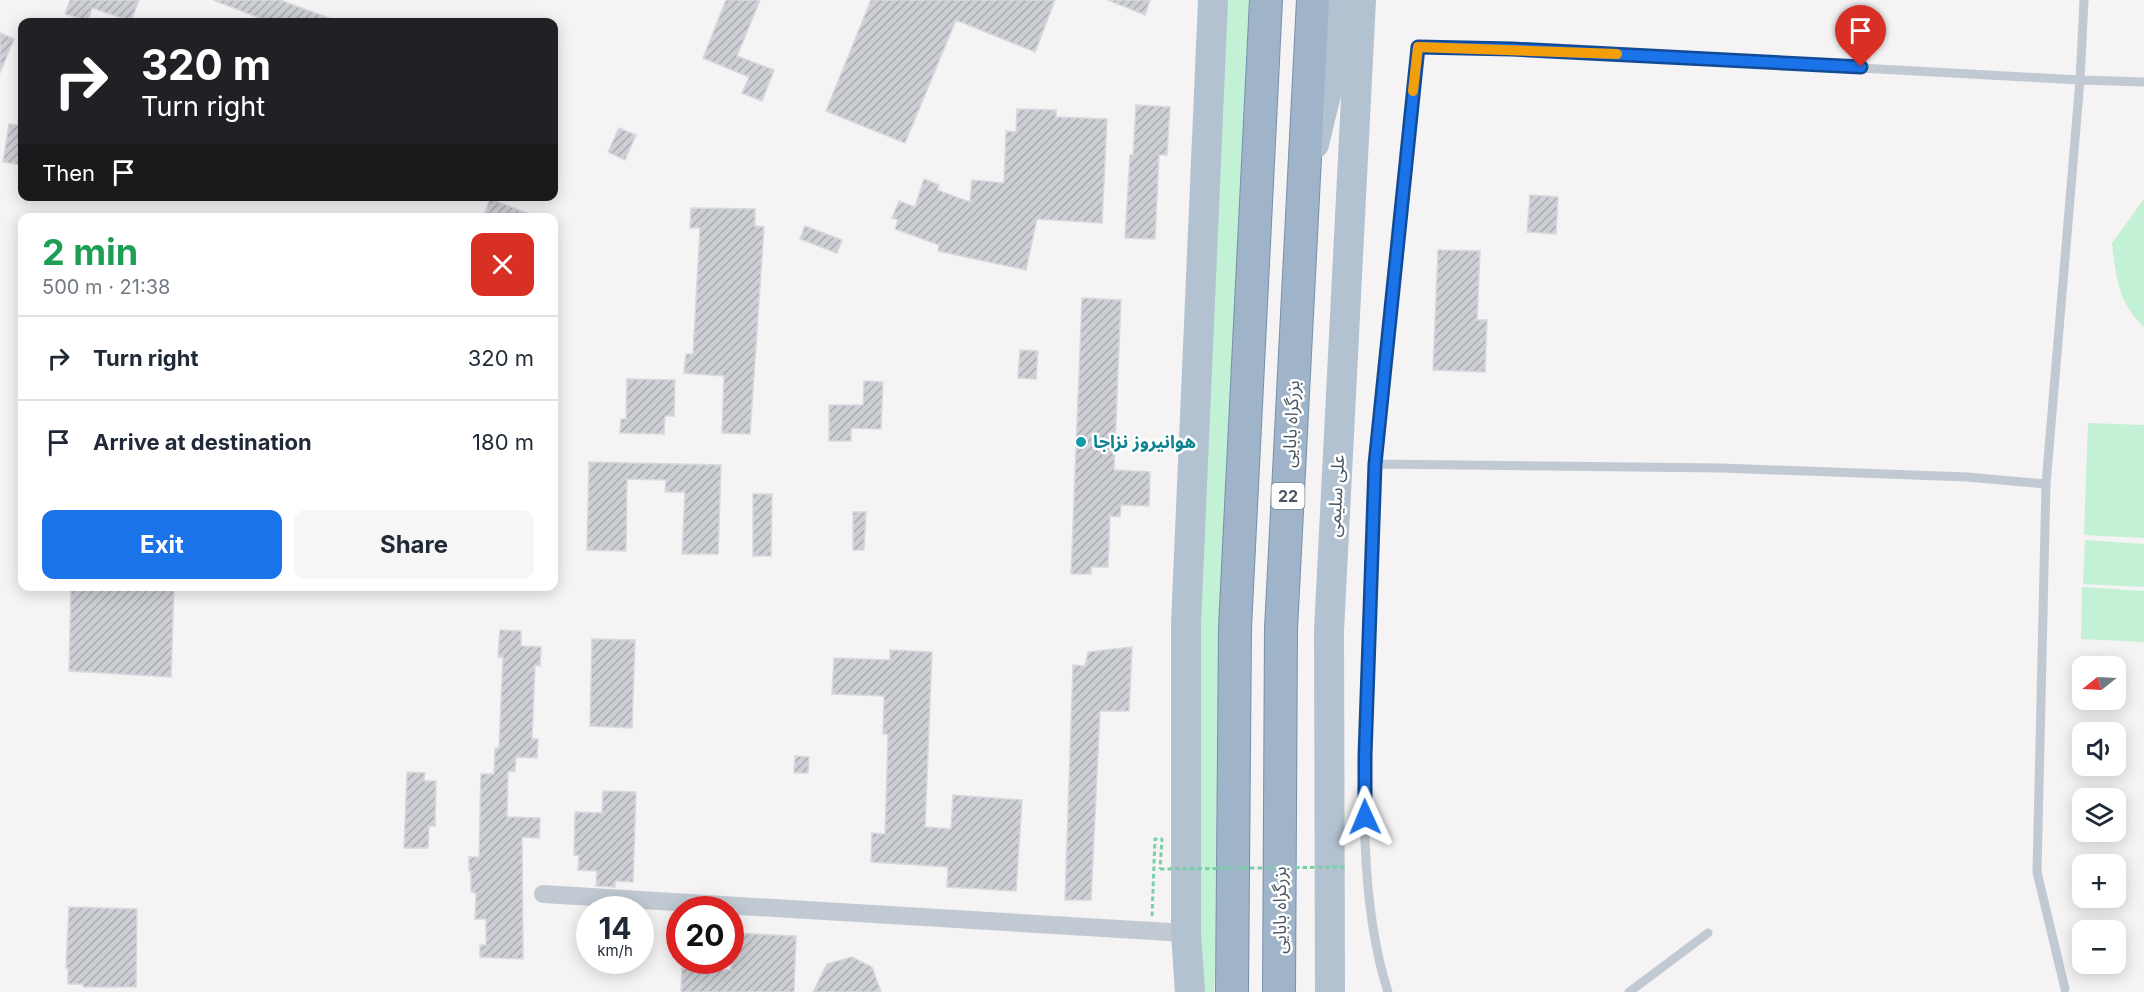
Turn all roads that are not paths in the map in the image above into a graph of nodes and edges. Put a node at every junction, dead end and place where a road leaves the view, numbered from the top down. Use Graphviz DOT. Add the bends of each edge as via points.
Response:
graph roads {
  1 [pos="1213,0"];
  2 [pos="1266,0"];
  3 [pos="1313,0"];
  4 [pos="1338,0"];
  5 [pos="1361,0"];
  6 [pos="2084,0"];
  7 [pos="2080,80"];
  8 [pos="2144,82"];
  9 [pos="1303,188"];
  10 [pos="1375,464"];
  11 [pos="2046,484"];
  12 [pos="543,894"];
  13 [pos="1186,933"];
  14 [pos="1708,933"];
  15 [pos="2065,991"];
  16 [pos="1185,992"];
  17 [pos="1190,992"];
  18 [pos="1232,992"];
  19 [pos="1279,992"];
  20 [pos="1330,992"];
  21 [pos="1388,992"];
  22 [pos="1629,992"];
  1 -- 13 [label="main road" via="1186,624"];
  2 -- 18 [label="highway" via="1235,628"];
  3 -- 9 [label="highway, بزرگراه بابایی / 22"];
  4 -- 9 [label="main road" via="1328,86"];
  5 -- 20 [label="main road, علی سلیمی" via="1329,631"];
  6 -- 7 [label="lane"];
  7 -- 8 [label="lane"];
  7 -- 10 [label="lane" via="1418,47"];
  7 -- 11 [label="lane"];
  9 -- 19 [label="highway, بزرگراه بابایی / 22" via="1281,629"];
  10 -- 11 [label="lane" via="1722,468 1967,477"];
  10 -- 21 [label="lane" via="1365,756 1366,858 1379,965"];
  11 -- 15 [label="lane" via="2037,872"];
  12 -- 13 [label="street"];
  13 -- 16 [label="main road"];
  13 -- 17 [label="main road"];
  14 -- 22 [label="lane"];
}
